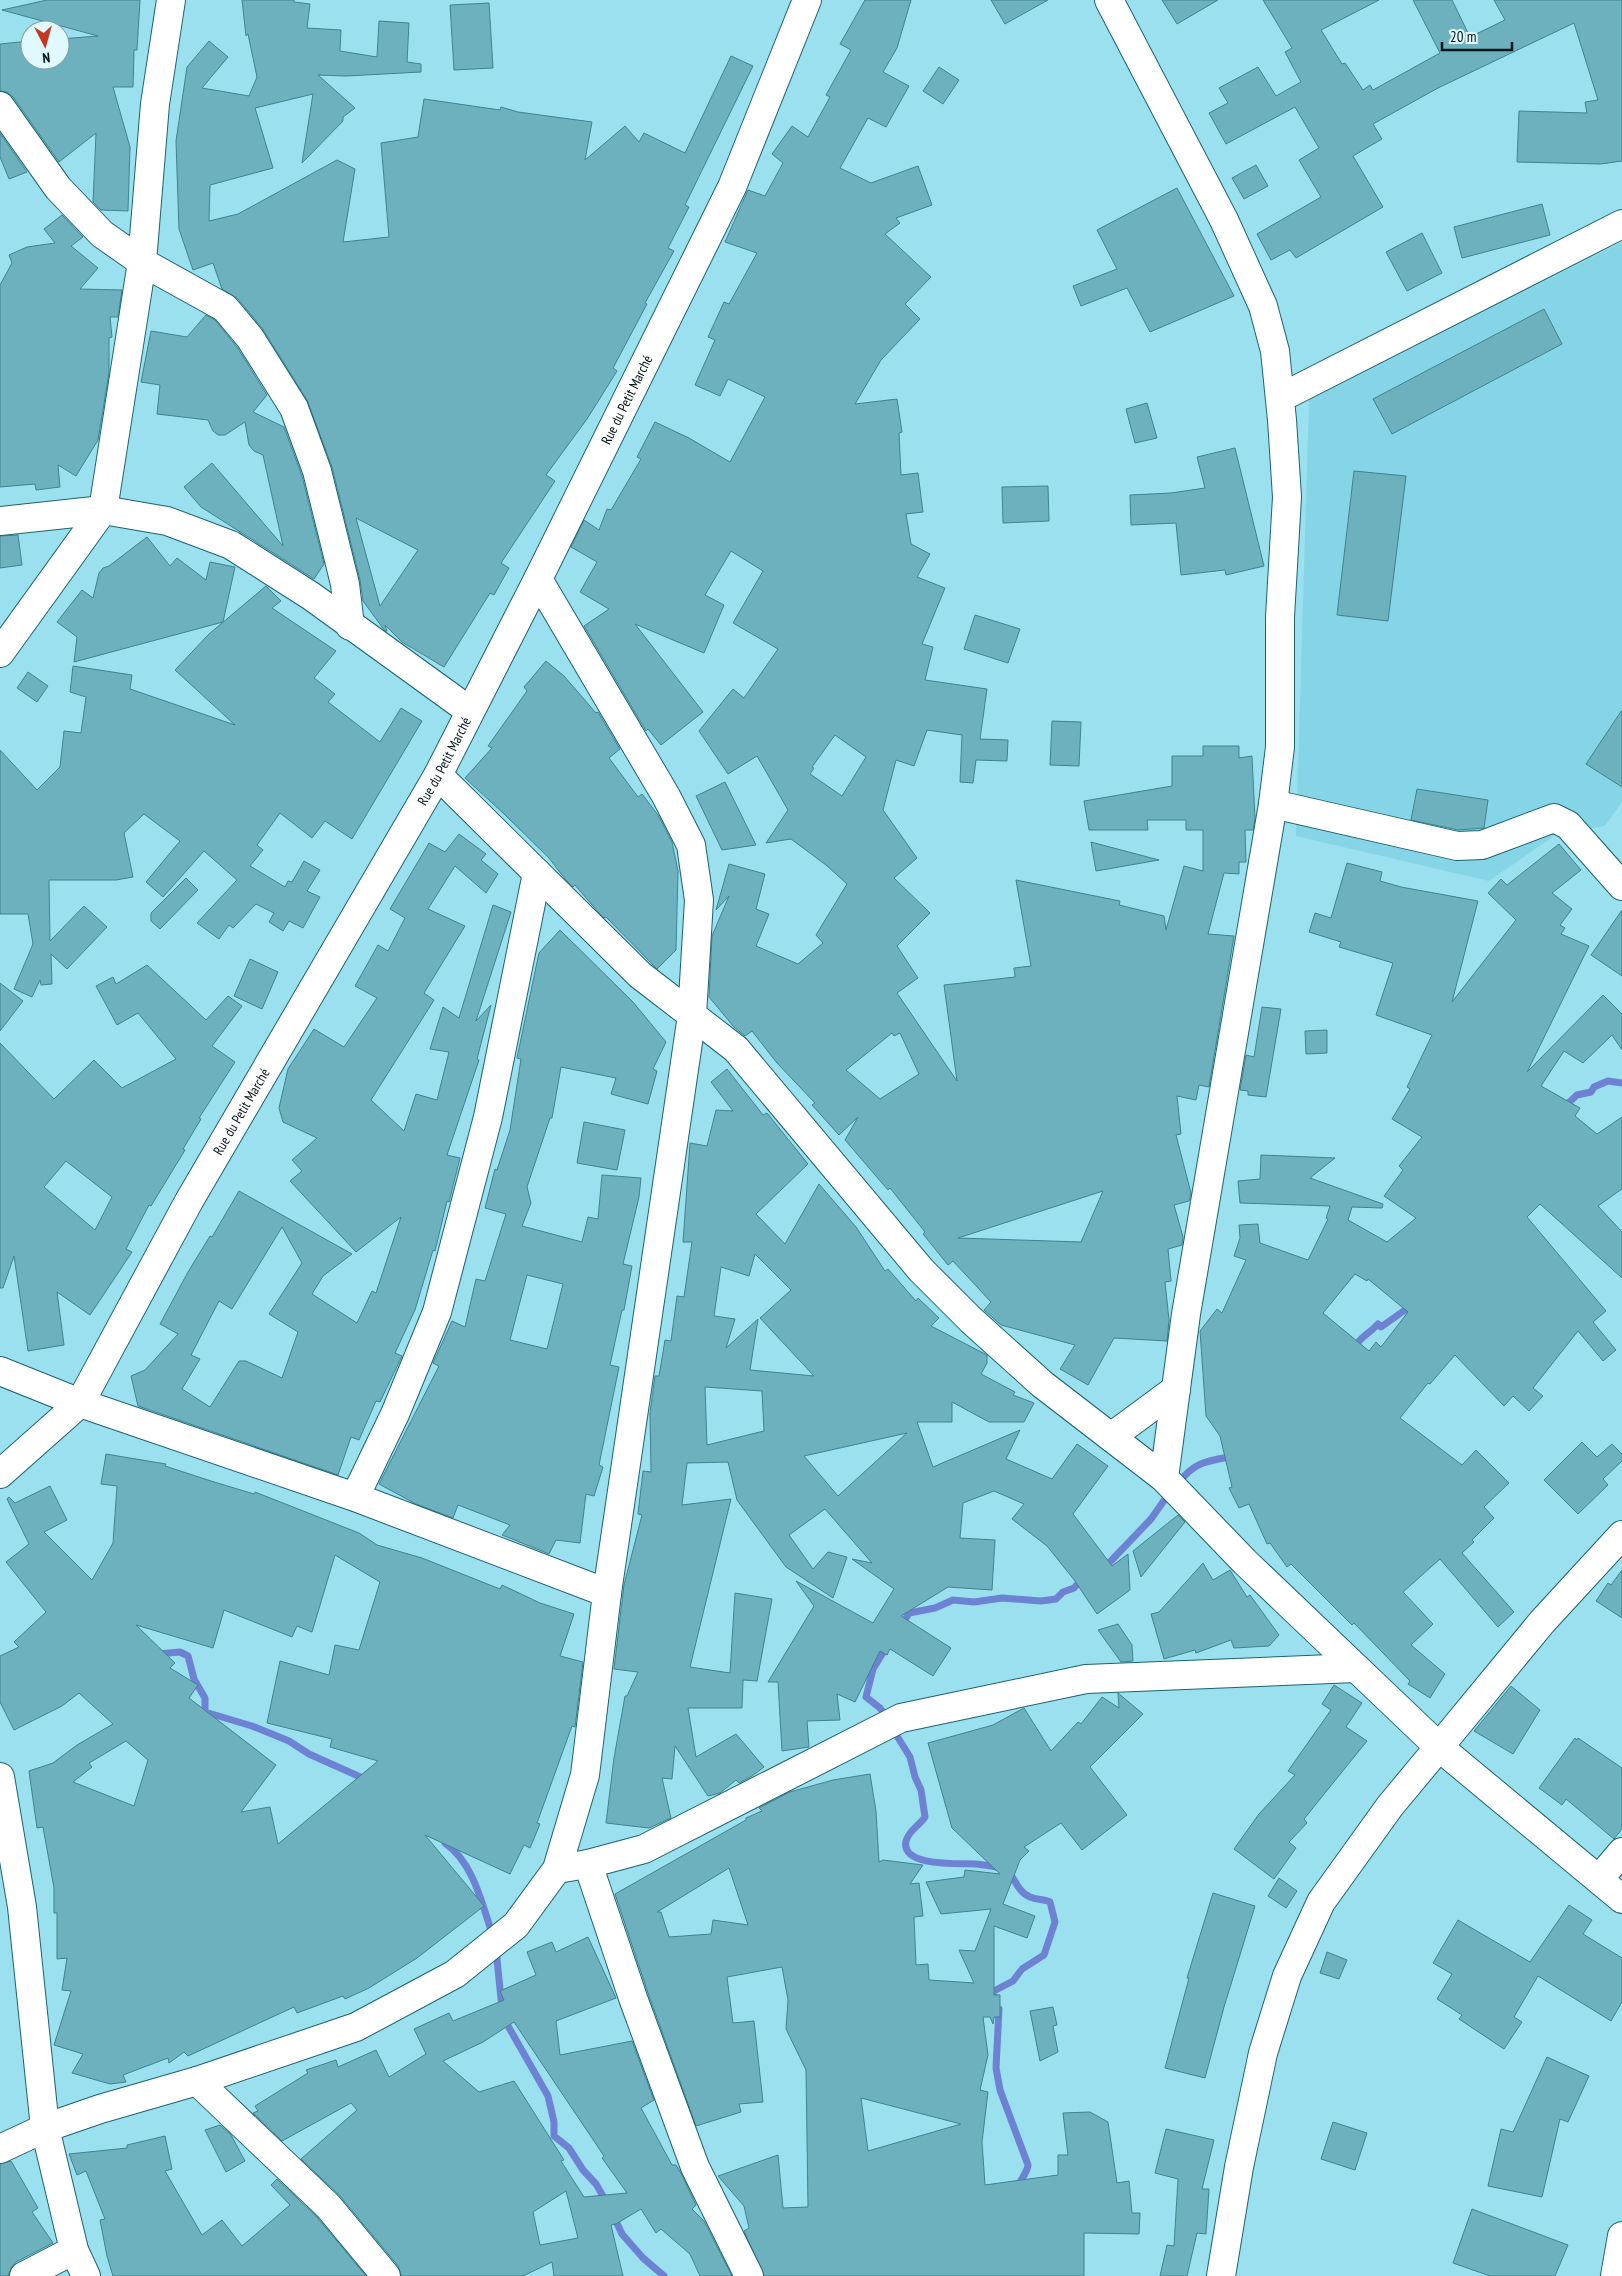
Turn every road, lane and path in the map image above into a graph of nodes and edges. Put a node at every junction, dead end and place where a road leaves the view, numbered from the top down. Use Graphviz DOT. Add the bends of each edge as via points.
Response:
graph roads {
  1 [pos="170,0"];
  2 [pos="807,0"];
  3 [pos="1109,0"];
  4 [pos="0,106"];
  5 [pos="1622,224"];
  6 [pos="142,262"];
  7 [pos="1280,398"];
  8 [pos="103,510"];
  9 [pos="0,521"];
  10 [pos="538,579"];
  11 [pos="350,626"];
  12 [pos="0,653"];
  13 [pos="470,711"];
  14 [pos="438,775"];
  15 [pos="1273,804"];
  16 [pos="537,873"];
  17 [pos="1622,886"];
  18 [pos="692,1015"];
  19 [pos="0,1371"];
  20 [pos="1176,1389"];
  21 [pos="80,1403"];
  22 [pos="1111,1437"];
  23 [pos="0,1474"];
  24 [pos="1171,1486"];
  25 [pos="355,1498"];
  26 [pos="1622,1535"];
  27 [pos="608,1593"];
  28 [pos="1356,1668"];
  29 [pos="1439,1747"];
  30 [pos="0,1777"];
  31 [pos="1622,1852"];
  32 [pos="588,1864"];
  33 [pos="557,1870"];
  34 [pos="1599,1879"];
  35 [pos="1622,1899"];
  36 [pos="197,2081"];
  37 [pos="45,2128"];
  38 [pos="0,2149"];
  39 [pos="1622,2236"];
  40 [pos="74,2250"];
  41 [pos="24,2276"];
  42 [pos="86,2276"];
  43 [pos="386,2276"];
  44 [pos="749,2276"];
  45 [pos="1221,2276"];
  46 [pos="1615,2276"];
  1 -- 6 [label="street" via="155,104"];
  2 -- 10 [label="street, Rue du Petit Marché" via="732,187"];
  3 -- 7 [label="street" via="1224,220 1263,306 1275,351"];
  4 -- 6 [label="street" via="58,188 102,234"];
  5 -- 7 [label="street"];
  6 -- 8 [label="street"];
  6 -- 11 [label="street" via="225,308 250,338 294,408 317,471 345,584"];
  7 -- 15 [label="street" via="1287,497 1280,617 1280,747"];
  8 -- 9 [label="street"];
  8 -- 11 [label="street" via="167,521 231,545 311,596"];
  8 -- 12 [label="street"];
  10 -- 13 [label="street, Rue du Petit Marché"];
  10 -- 18 [label="street" via="666,796 691,845 699,900"];
  11 -- 13 [label="street"];
  13 -- 14 [label="street, Rue du Petit Marché"];
  14 -- 16 [label="street"];
  14 -- 21 [label="street, Rue du Petit Marché" via="194,1192"];
  15 -- 17 [label="street" via="1457,846 1482,845 1554,818 1568,824"];
  15 -- 20 [label="street"];
  16 -- 18 [label="street" via="640,975"];
  16 -- 25 [label="street" via="488,1118 436,1312 395,1414"];
  18 -- 22 [label="street" via="736,1049 921,1270 1042,1384"];
  18 -- 27 [label="street"];
  19 -- 21 [label="street"];
  20 -- 22 [label="street"];
  20 -- 24 [label="street"];
  21 -- 23 [label="street, Rue du Petit Marché"];
  21 -- 25 [label="street"];
  22 -- 24 [label="street"];
  24 -- 28 [label="street"];
  25 -- 27 [label="street"];
  26 -- 29 [label="street" via="1542,1622"];
  27 -- 33 [label="street" via="586,1776"];
  28 -- 29 [label="street"];
  28 -- 32 [label="street" via="1086,1679 892,1723 644,1849"];
  29 -- 34 [label="street"];
  29 -- 45 [label="street" via="1390,1806 1321,1902 1287,1976 1263,2053 1239,2166"];
  30 -- 37 [label="street" via="22,1907"];
  31 -- 34 [label="street"];
  32 -- 33 [label="street"];
  32 -- 44 [label="street" via="695,2166"];
  33 -- 36 [label="street" via="516,1925 455,1974 356,2027"];
  34 -- 35 [label="street"];
  36 -- 37 [label="street"];
  36 -- 43 [label="street" via="328,2206"];
  37 -- 38 [label="street"];
  37 -- 40 [label="street"];
  39 -- 46 [label="street"];
  40 -- 41 [label="street"];
  40 -- 42 [label="street"];
}
